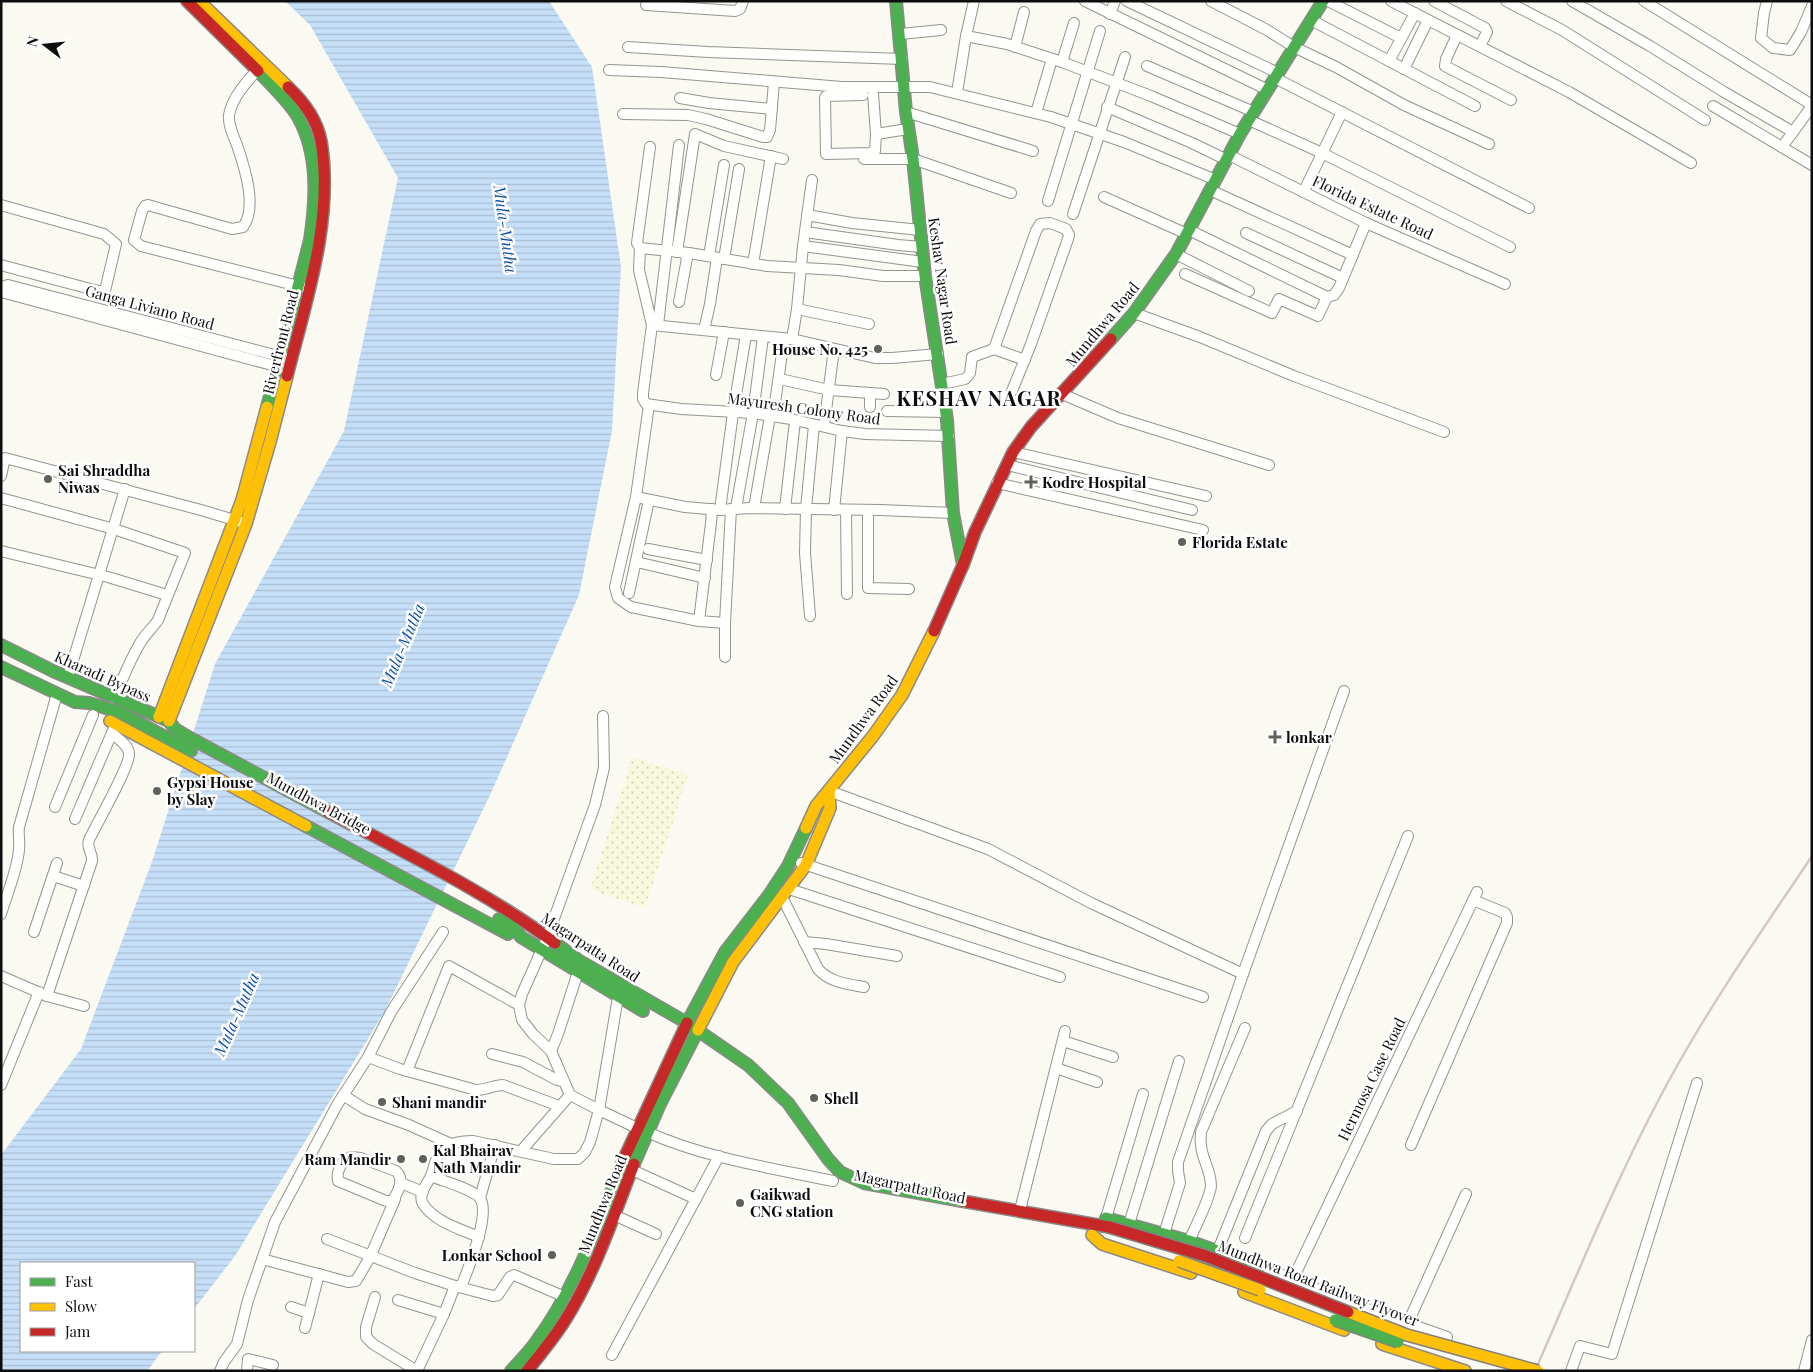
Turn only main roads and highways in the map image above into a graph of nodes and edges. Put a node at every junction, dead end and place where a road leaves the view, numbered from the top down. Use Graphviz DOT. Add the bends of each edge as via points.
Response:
graph roads {
  1 [pos="896,1"];
  2 [pos="1322,1"];
  3 [pos="195,3"];
  4 [pos="962,565"];
  5 [pos="1,645"];
  6 [pos="1,667"];
  7 [pos="74,702"];
  8 [pos="164,719"];
  9 [pos="150,729"];
  10 [pos="830,791"];
  11 [pos="483,890"];
  12 [pos="470,908"];
  13 [pos="685,1028"];
  14 [pos="695,1035"];
  15 [pos="642,1130"];
  16 [pos="837,1183"];
  17 [pos="855,1192"];
  18 [pos="1090,1222"];
  19 [pos="1106,1227"];
  20 [pos="1092,1235"];
  21 [pos="1250,1294"];
  22 [pos="1479,1367"];
  23 [pos="511,1371"];
  24 [pos="527,1371"];
  25 [pos="1465,1371"];
  26 [pos="1538,1371"];
  1 -- 4 [label="main road, Keshav Nagar Road" via="923,262 946,412 953,513"];
  2 -- 4 [label="main road, Mundhwa Road" via="1240,134 1176,254 1134,313 1013,452"];
  3 -- 8 [label="main road, Riverfront Road" via="260,66 298,116 311,151 314,214 304,287 241,522"];
  4 -- 10 [label="main road, Mundhwa Road" via="902,695"];
  5 -- 8 [label="main road, Kharadi Bypass"];
  6 -- 7 [label="main road, Kharadi Bypass"];
  7 -- 9 [label="main road, Kharadi Bypass" via="113,709"];
  7 -- 12 [label="main road" via="114,729 140,739"];
  8 -- 11 [label="main road, Kharadi Bypass" via="178,722 191,733"];
  9 -- 12 [label="main road, Mundhwa Bridge"];
  10 -- 13 [label="main road, Mundhwa Road" via="816,806 770,896 725,952"];
  10 -- 14 [label="main road, Mundhwa Road" via="830,808 806,865 733,962"];
  11 -- 13 [label="main road, Magarpatta Road" via="578,960"];
  12 -- 13 [label="main road, Magarpatta Road" via="514,928 521,937 618,997"];
  13 -- 14 [label="main road"];
  13 -- 15 [label="main road, Mundhwa Road"];
  14 -- 15 [label="main road, Mundhwa Road"];
  14 -- 16 [label="main road, Magarpatta Road" via="763,1093 819,1166"];
  14 -- 18 [label="main road, Magarpatta Road" via="748,1066 770,1085 788,1103 840,1172 864,1183"];
  15 -- 23 [label="main road, Mundhwa Road" via="565,1297 536,1343"];
  15 -- 24 [label="main road, Mundhwa Road" via="632,1170 580,1295 546,1350"];
  17 -- 20 [label="main road, Magarpatta Road"];
  18 -- 19 [label="main road, Mundhwa Road Railway Flyover"];
  19 -- 20 [label="main road, Mundhwa Road Railway Flyover"];
  19 -- 21 [label="main road" via="1129,1224 1260,1266"];
  19 -- 22 [label="main road, Mundhwa Road Railway Flyover, bridge" via="1376,1336"];
  19 -- 26 [label="main road, Mundhwa Road Railway Flyover, bridge" via="1206,1256 1407,1334"];
  20 -- 21 [label="main road" via="1102,1244"];
  21 -- 25 [label="main road" via="1393,1348"];
}
